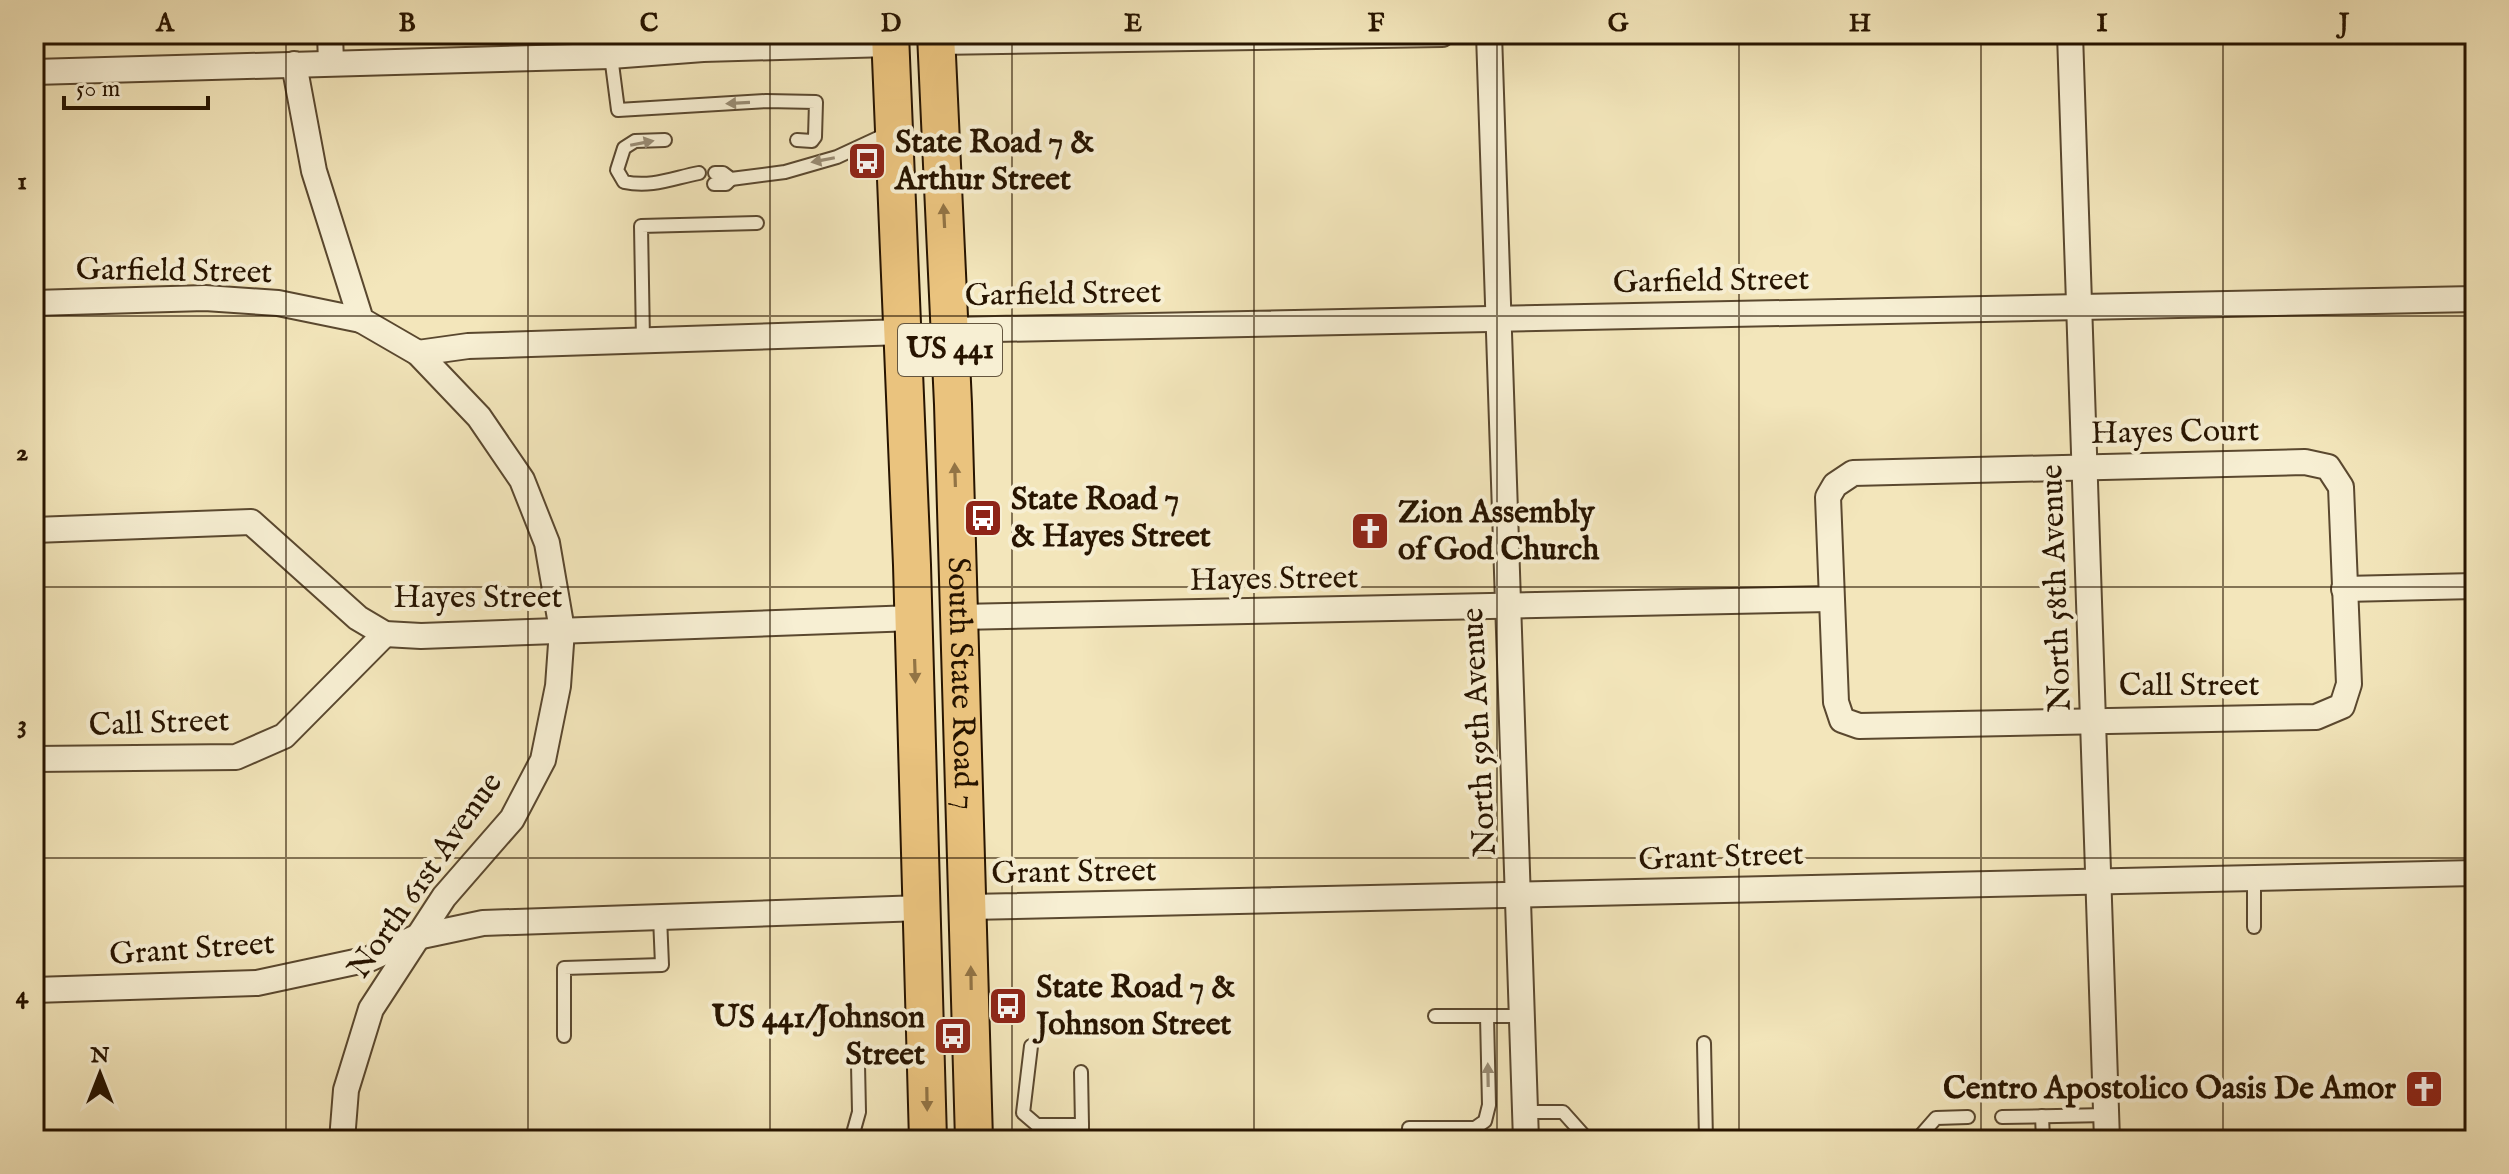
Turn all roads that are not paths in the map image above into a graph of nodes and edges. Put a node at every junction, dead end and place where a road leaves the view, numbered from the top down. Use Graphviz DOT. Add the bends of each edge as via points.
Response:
graph roads {
  1 [pos="330,34"];
  2 [pos="1442,34"];
  3 [pos="1489,34"];
  4 [pos="2070,34"];
  5 [pos="1306,35"];
  6 [pos="1110,36"];
  7 [pos="936,38"];
  8 [pos="802,39"];
  9 [pos="890,39"];
  10 [pos="703,41"];
  11 [pos="611,56"];
  12 [pos="331,63"];
  13 [pos="294,64"];
  14 [pos="34,72"];
  15 [pos="894,130"];
  16 [pos="665,140"];
  17 [pos="797,140"];
  18 [pos="699,179"];
  19 [pos="714,179"];
  20 [pos="757,223"];
  21 [pos="2475,299"];
  22 [pos="34,303"];
  23 [pos="2078,306"];
  24 [pos="1498,318"];
  25 [pos="361,320"];
  26 [pos="949,330"];
  27 [pos="904,332"];
  28 [pos="643,340"];
  29 [pos="418,353"];
  30 [pos="2086,466"];
  31 [pos="34,530"];
  32 [pos="912,565"];
  33 [pos="2475,586"];
  34 [pos="2344,589"];
  35 [pos="1830,599"];
  36 [pos="1506,608"];
  37 [pos="959,617"];
  38 [pos="914,618"];
  39 [pos="562,630"];
  40 [pos="385,634"];
  41 [pos="961,665"];
  42 [pos="2093,719"];
  43 [pos="34,759"];
  44 [pos="2475,873"];
  45 [pos="2254,876"];
  46 [pos="2099,879"];
  47 [pos="1519,895"];
  48 [pos="969,907"];
  49 [pos="922,908"];
  50 [pos="660,917"];
  51 [pos="2254,927"];
  52 [pos="417,937"];
  53 [pos="34,990"];
  54 [pos="1435,1016"];
  55 [pos="1487,1016"];
  56 [pos="1523,1016"];
  57 [pos="564,1036"];
  58 [pos="1704,1043"];
  59 [pos="1031,1046"];
  60 [pos="858,1064"];
  61 [pos="1081,1072"];
  62 [pos="1525,1112"];
  63 [pos="2107,1115"];
  64 [pos="2042,1116"];
  65 [pos="1968,1117"];
  66 [pos="2002,1117"];
  67 [pos="1082,1125"];
  68 [pos="342,1140"];
  69 [pos="843,1140"];
  70 [pos="928,1140"];
  71 [pos="974,1140"];
  72 [pos="1082,1140"];
  73 [pos="1409,1140"];
  74 [pos="1526,1140"];
  75 [pos="1588,1140"];
  76 [pos="1706,1140"];
  77 [pos="1922,1140"];
  78 [pos="2043,1140"];
  79 [pos="2107,1140"];
  1 -- 12 [label="street"];
  2 -- 5 [label="street"];
  3 -- 24 [label="street, North 59th Avenue"];
  4 -- 23 [label="street, North 58th Avenue"];
  5 -- 6 [label="street"];
  6 -- 7 [label="street"];
  26 -- 7 [label="main road, South State Road 7 / US 441, one-way"];
  8 -- 9 [label="street"];
  8 -- 10 [label="street"];
  9 -- 15 [label="main road, South State Road 7 / US 441"];
  10 -- 11 [label="street"];
  11 -- 12 [label="street"];
  17 -- 11 [label="lane, one-way" via="815,137 816,102 618,110"];
  12 -- 13 [label="street"];
  13 -- 14 [label="street"];
  13 -- 25 [label="street" via="314,171"];
  15 -- 19 [label="lane, one-way" via="837,157 785,172 726,184"];
  15 -- 27 [label="main road, South State Road 7 / US 441"];
  18 -- 16 [label="lane, one-way" via="643,186 624,182 617,170 624,148 635,141"];
  20 -- 28 [label="lane" via="641,226"];
  21 -- 23 [label="street, Garfield Street"];
  22 -- 25 [label="street, Garfield Street" via="205,298 278,303"];
  23 -- 24 [label="street, Garfield Street"];
  23 -- 30 [label="street, North 58th Avenue"];
  24 -- 26 [label="street, Garfield Street"];
  24 -- 36 [label="street, North 59th Avenue"];
  25 -- 29 [label="street, North 61st Avenue"];
  37 -- 26 [label="main road, South State Road 7 / US 441, one-way"];
  27 -- 28 [label="street"];
  27 -- 32 [label="main road, South State Road 7 / US 441"];
  28 -- 29 [label="street" via="468,346"];
  29 -- 39 [label="street, North 61st Avenue" via="479,417 522,480 547,543"];
  30 -- 34 [label="street, Hayes Court" via="2305,462 2328,467 2341,487"];
  30 -- 35 [label="street, Hayes Court" via="1853,473 1828,497"];
  30 -- 42 [label="street, North 58th Avenue"];
  31 -- 40 [label="street, Hayes Street" via="251,522 358,618"];
  32 -- 37 [label="main road" via="931,603"];
  32 -- 38 [label="main road, South State Road 7 / US 441"];
  33 -- 34 [label="street"];
  34 -- 42 [label="street, Call Street" via="2349,684 2342,706 2316,717"];
  35 -- 36 [label="street, Hayes Street"];
  35 -- 42 [label="street, Call Street" via="1836,702 1842,720 1859,726"];
  36 -- 37 [label="street, Hayes Street"];
  36 -- 47 [label="street, North 59th Avenue"];
  37 -- 41 [label="main road, South State Road 7 / US 441"];
  38 -- 39 [label="street, Hayes Street"];
  38 -- 41 [label="main road" via="941,633"];
  38 -- 49 [label="main road, South State Road 7 / US 441, one-way"];
  39 -- 40 [label="street, Hayes Street"];
  39 -- 52 [label="street, North 61st Avenue" via="558,686 543,760 512,819 444,897"];
  40 -- 43 [label="street, Call Street" via="284,736 236,757"];
  41 -- 48 [label="main road, South State Road 7 / US 441"];
  42 -- 46 [label="street, North 58th Avenue"];
  44 -- 45 [label="street, Grant Street"];
  45 -- 46 [label="street, Grant Street"];
  45 -- 51 [label="lane"];
  46 -- 47 [label="street, Grant Street"];
  46 -- 63 [label="street, North 58th Avenue"];
  47 -- 48 [label="street, Grant Street"];
  47 -- 56 [label="street, North 59th Avenue"];
  71 -- 48 [label="main road, South State Road 7 / US 441, one-way"];
  49 -- 50 [label="street, Grant Street"];
  49 -- 70 [label="main road, South State Road 7 / US 441, one-way"];
  50 -- 52 [label="street, Grant Street" via="483,923"];
  50 -- 57 [label="lane" via="662,965 564,968"];
  52 -- 53 [label="street, Grant Street" via="369,959 257,983"];
  52 -- 68 [label="street, North 61st Avenue" via="371,1009 346,1090"];
  54 -- 55 [label="lane"];
  55 -- 56 [label="lane"];
  73 -- 55 [label="lane, one-way" via="1409,1128 1475,1128 1485,1121"];
  56 -- 62 [label="street, North 59th Avenue"];
  58 -- 76 [label="lane"];
  59 -- 67 [label="lane" via="1023,1113 1037,1125"];
  60 -- 69 [label="lane" via="859,1112 852,1137"];
  61 -- 67 [label="lane"];
  62 -- 74 [label="street, North 59th Avenue"];
  62 -- 75 [label="lane" via="1563,1112"];
  63 -- 64 [label="lane"];
  63 -- 79 [label="street, North 58th Avenue"];
  64 -- 66 [label="lane"];
  64 -- 78 [label="lane"];
  65 -- 77 [label="lane" via="1936,1118"];
  67 -- 72 [label="lane"];
}
